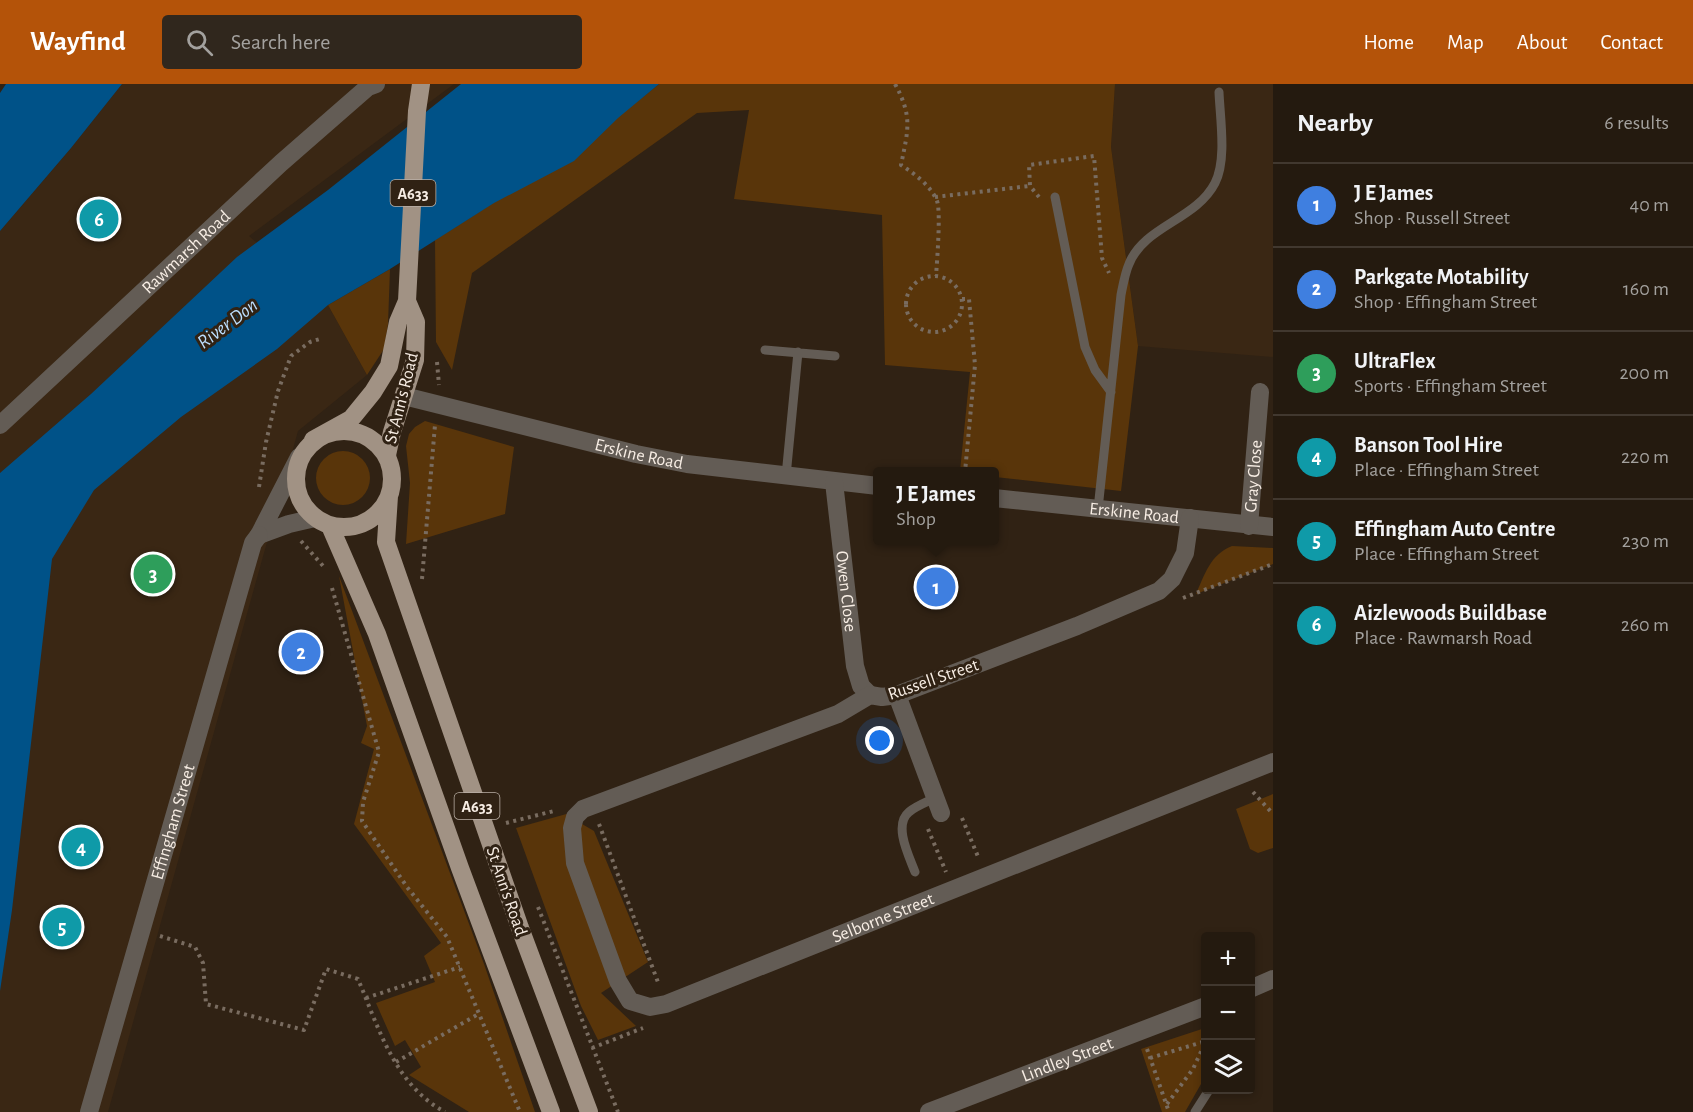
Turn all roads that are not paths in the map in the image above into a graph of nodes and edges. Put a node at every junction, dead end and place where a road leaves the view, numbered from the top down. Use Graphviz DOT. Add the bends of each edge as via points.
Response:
graph roads {
  1 [pos="376,84"];
  2 [pos="421,84"];
  3 [pos="1219,92"];
  4 [pos="1054,197"];
  5 [pos="407,301"];
  6 [pos="765,350"];
  7 [pos="798,352"];
  8 [pos="835,356"];
  9 [pos="1112,392"];
  10 [pos="1260,392"];
  11 [pos="404,396"];
  12 [pos="0,424"];
  13 [pos="313,440"];
  14 [pos="299,458"];
  15 [pos="388,460"];
  16 [pos="786,476"];
  17 [pos="834,482"];
  18 [pos="873,486"];
  19 [pos="389,496"];
  20 [pos="999,499"];
  21 [pos="1098,509"];
  22 [pos="1190,519"];
  23 [pos="322,522"];
  24 [pos="1249,526"];
  25 [pos="1273,528"];
  26 [pos="259,535"];
  27 [pos="870,695"];
  28 [pos="897,695"];
  29 [pos="1273,762"];
  30 [pos="938,806"];
  31 [pos="575,862"];
  32 [pos="915,872"];
  33 [pos="1273,979"];
  34 [pos="1255,987"];
  35 [pos="1201,1008"];
  36 [pos="1206,1094"];
  37 [pos="89,1112"];
  38 [pos="551,1112"];
  39 [pos="589,1112"];
  40 [pos="929,1112"];
  41 [pos="1195,1112"];
  1 -- 12 [label="street, Rawmarsh Road" via="281,163"];
  2 -- 5 [label="main road, St Ann's Road / A633"];
  3 -- 9 [label="lane" via="1222,155 1216,182 1198,207 1148,238 1129,262 1121,295"];
  4 -- 9 [label="lane" via="1085,347 1095,370"];
  5 -- 11 [label="main road, St Ann's Road / A633" via="416,321 415,360"];
  5 -- 13 [label="main road, St Ann's Road / A633" via="398,322 389,366 374,392 351,418"];
  6 -- 7 [label="lane"];
  7 -- 8 [label="lane"];
  7 -- 16 [label="lane"];
  9 -- 21 [label="lane"];
  10 -- 24 [label="street, Gray Close"];
  11 -- 15 [label="main road, St Ann's Road / A633"];
  11 -- 16 [label="street, Erskine Road" via="636,454"];
  13 -- 14 [label="main road, St Ann's Road / A633"];
  13 -- 15 [label="main road, St Ann's Road" via="333,430 351,430 382,448"];
  14 -- 23 [label="main road, St Ann's Road / A633" via="294,476 298,497 307,512"];
  14 -- 26 [label="street, Effingham Street"];
  15 -- 19 [label="main road, St Ann's Road / A633" via="392,473"];
  16 -- 17 [label="street, Erskine Road"];
  17 -- 18 [label="street, Erskine Road"];
  17 -- 27 [label="street, Owen Close" via="855,666 861,686"];
  19 -- 23 [label="main road" via="378,513 364,523 354,526"];
  19 -- 39 [label="main road, St Ann's Road / A633" via="386,542 520,928"];
  20 -- 21 [label="street, Erskine Road"];
  21 -- 22 [label="street, Erskine Road"];
  22 -- 24 [label="street, Erskine Road"];
  22 -- 28 [label="street, Russell Street" via="1185,553 1172,579 1159,591"];
  23 -- 26 [label="street" via="289,524"];
  23 -- 38 [label="main road, St Ann's Road / A633" via="377,634"];
  24 -- 25 [label="street, Erskine Road"];
  26 -- 37 [label="street, Effingham Street" via="253,543"];
  27 -- 28 [label="street, Russell Street"];
  27 -- 31 [label="street, Russell Street" via="838,714 588,808 575,817 572,828"];
  28 -- 30 [label="street"];
  29 -- 31 [label="street, Selborne Street" via="650,1007 630,1001 618,981"];
  30 -- 32 [label="lane" via="908,812 902,822 904,842"];
  33 -- 34 [label="street"];
  35 -- 40 [label="street, Lindley Street"];
  36 -- 41 [label="lane"];
}
